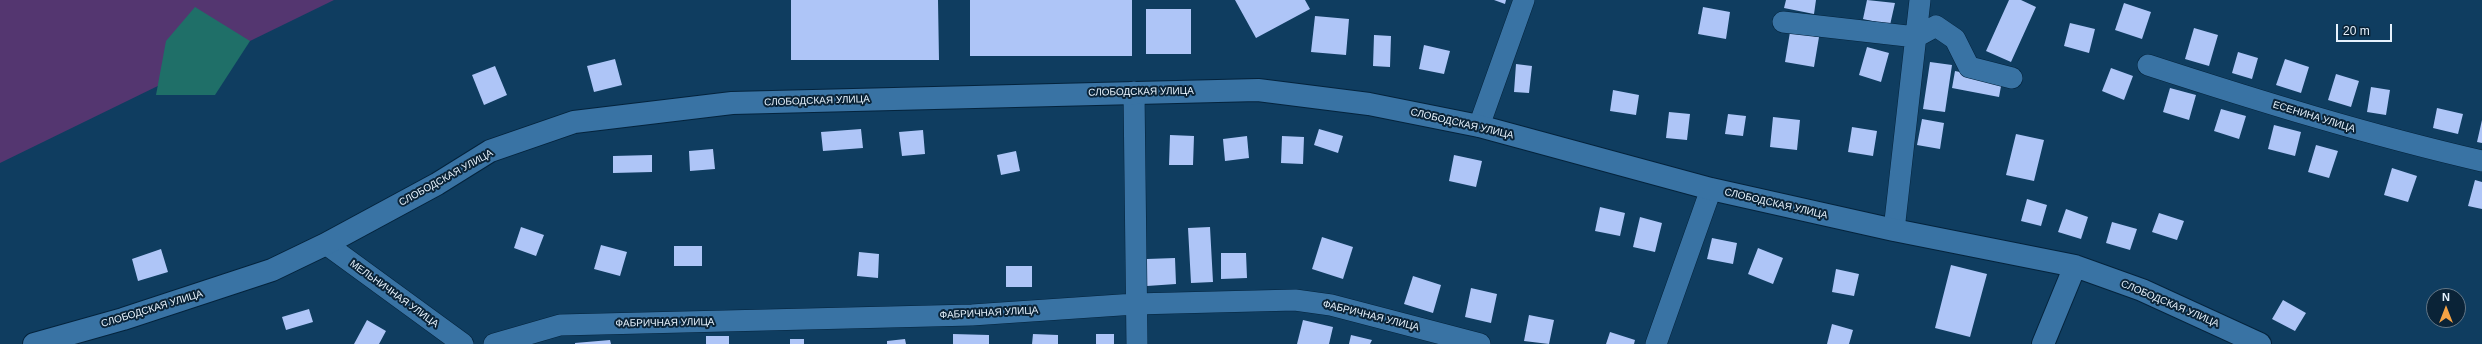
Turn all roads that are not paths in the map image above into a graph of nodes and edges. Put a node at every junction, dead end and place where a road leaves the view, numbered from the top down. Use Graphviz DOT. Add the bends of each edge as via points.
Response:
graph roads {
  1 [pos="1524,0"];
  2 [pos="1920,0"];
  3 [pos="1783,22"];
  4 [pos="1916,37"];
  5 [pos="2148,65"];
  6 [pos="2012,78"];
  7 [pos="1134,92"];
  8 [pos="1479,126"];
  9 [pos="2482,161"];
  10 [pos="1711,189"];
  11 [pos="1894,230"];
  12 [pos="326,244"];
  13 [pos="2075,266"];
  14 [pos="1135,304"];
  15 [pos="34,344"];
  16 [pos="462,344"];
  17 [pos="494,344"];
  18 [pos="1137,344"];
  19 [pos="1480,344"];
  20 [pos="1656,344"];
  21 [pos="2043,344"];
  22 [pos="2260,344"];
  1 -- 8 [label="street"];
  2 -- 4 [label="street"];
  3 -- 4 [label="street"];
  4 -- 6 [label="street" via="1936,26 1954,39 1969,67"];
  4 -- 11 [label="street"];
  5 -- 9 [label="street, ЕСЕНИНА УЛИЦА" via="2324,121"];
  7 -- 8 [label="street, СЛОБОДСКАЯ УЛИЦА" via="1258,90 1368,104"];
  7 -- 12 [label="street, СЛОБОДСКАЯ УЛИЦА" via="732,103 574,122 490,152"];
  7 -- 14 [label="street"];
  8 -- 10 [label="street, СЛОБОДСКАЯ УЛИЦА"];
  10 -- 11 [label="street, СЛОБОДСКАЯ УЛИЦА"];
  10 -- 20 [label="street"];
  11 -- 13 [label="street, СЛОБОДСКАЯ УЛИЦА"];
  12 -- 15 [label="street, СЛОБОДСКАЯ УЛИЦА" via="272,270 123,319"];
  12 -- 16 [label="street, МЕЛЬНИЧНАЯ УЛИЦА"];
  13 -- 21 [label="street"];
  13 -- 22 [label="street, СЛОБОДСКАЯ УЛИЦА" via="2142,290"];
  14 -- 17 [label="street, ФАБРИЧНАЯ УЛИЦА" via="972,315 560,325"];
  14 -- 18 [label="street"];
  14 -- 19 [label="street, ФАБРИЧНАЯ УЛИЦА" via="1295,300 1330,304"];
}
